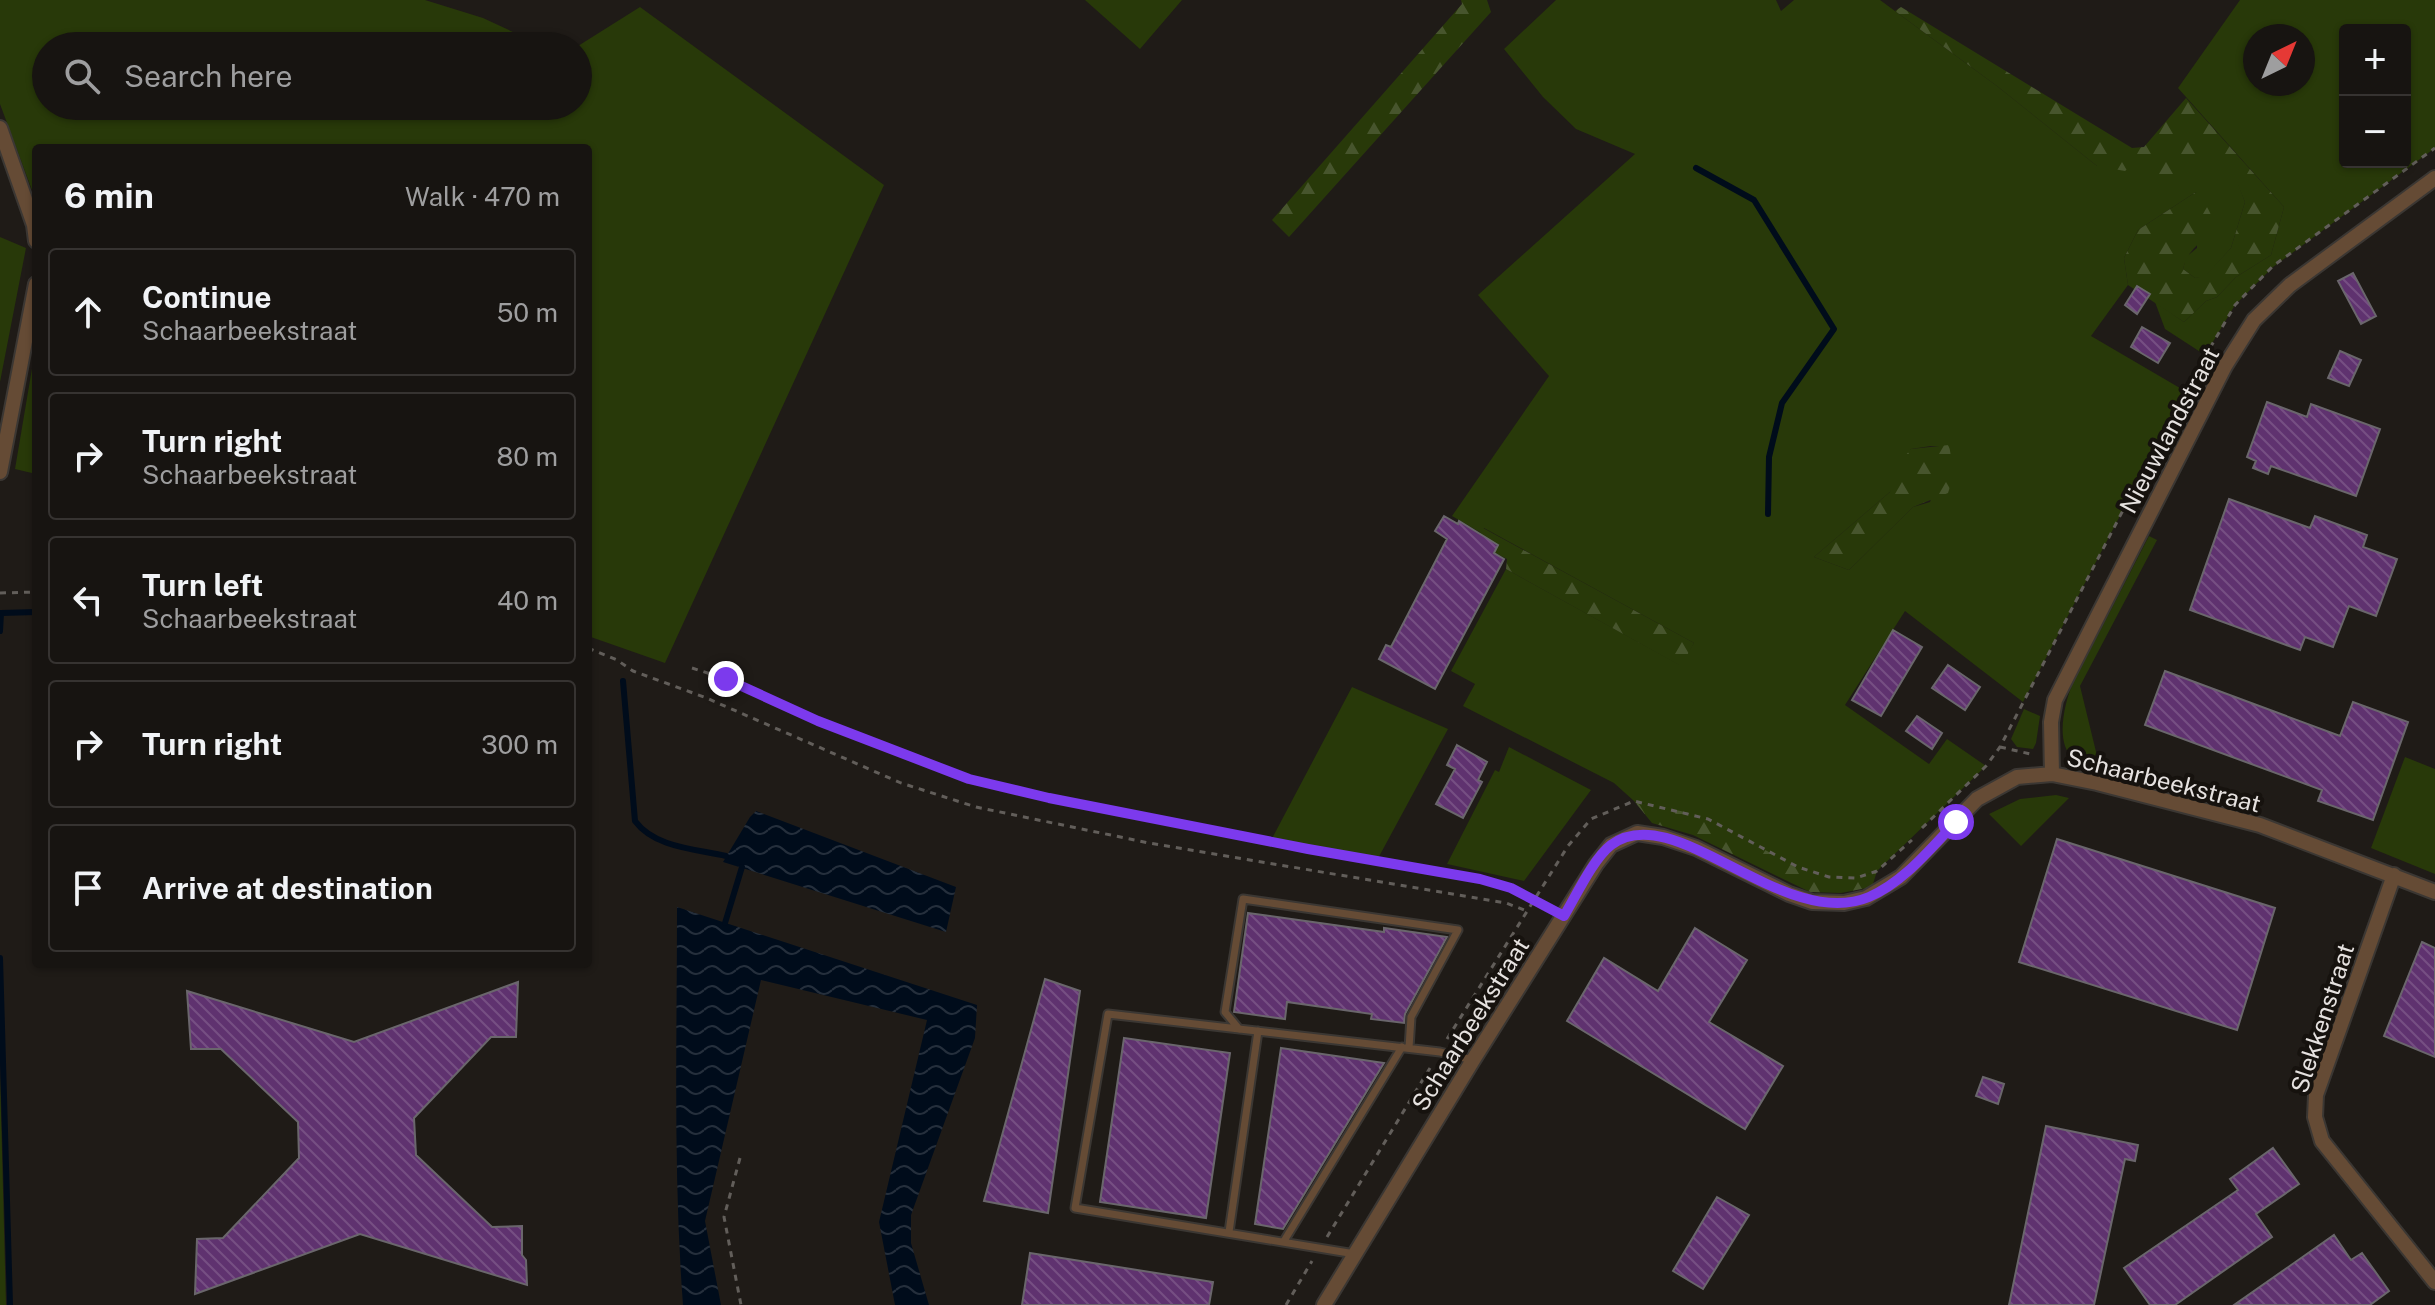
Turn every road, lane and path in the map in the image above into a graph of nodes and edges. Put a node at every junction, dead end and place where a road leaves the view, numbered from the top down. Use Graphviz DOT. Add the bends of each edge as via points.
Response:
graph roads {
  1 [pos="0,128"];
  2 [pos="2435,178"];
  3 [pos="32,219"];
  4 [pos="32,305"];
  5 [pos="0,472"];
  6 [pos="32,592"];
  7 [pos="0,593"];
  8 [pos="592,650"];
  9 [pos="692,668"];
  10 [pos="2023,702"];
  11 [pos="2000,747"];
  12 [pos="2052,774"];
  13 [pos="1922,829"];
  14 [pos="1913,838"];
  15 [pos="2394,875"];
  16 [pos="2435,892"];
  17 [pos="1534,900"];
  18 [pos="1527,911"];
  19 [pos="1564,916"];
  20 [pos="1239,1029"];
  21 [pos="1258,1031"];
  22 [pos="1405,1048"];
  23 [pos="1440,1052"];
  24 [pos="1473,1060"];
  25 [pos="740,1158"];
  26 [pos="1229,1232"];
  27 [pos="1284,1241"];
  28 [pos="1321,1247"];
  29 [pos="1355,1254"];
  30 [pos="2435,1282"];
  31 [pos="741,1305"];
  32 [pos="1286,1305"];
  33 [pos="1324,1305"];
  1 -- 3 [label="street"];
  2 -- 12 [label="street, Nieuwlandstraat" via="2290,285 2254,320 2225,366 2055,700"];
  4 -- 5 [label="street"];
  6 -- 7 [label="path"];
  8 -- 18 [label="path" via="901,783 976,807"];
  9 -- 17 [label="path" via="969,779 1480,879"];
  10 -- 11 [label="path"];
  11 -- 12 [label="path" via="2034,754"];
  11 -- 13 [label="path"];
  12 -- 15 [label="street, Schaarbeekstraat" via="2260,825"];
  12 -- 19 [label="street, Schaarbeekstraat" via="2017,777 1977,799 1901,877 1866,898 1812,902 1696,848 1637,833 1611,845"];
  14 -- 17 [label="path" via="1877,871 1856,878 1829,877 1798,867 1708,819 1634,801 1591,819"];
  15 -- 16 [label="street, Schaarbeekstraat"];
  15 -- 30 [label="street, Slekkenstraat" via="2316,1095 2315,1117 2322,1141"];
  17 -- 18 [label="path"];
  17 -- 19 [label="path"];
  18 -- 23 [label="path"];
  19 -- 24 [label="street, Schaarbeekstraat"];
  20 -- 21 [label="lane"];
  20 -- 22 [label="lane" via="1225,1012 1243,899 1458,930 1411,1017"];
  20 -- 26 [label="lane" via="1108,1014 1075,1208"];
  21 -- 22 [label="lane"];
  21 -- 26 [label="lane"];
  22 -- 23 [label="lane"];
  22 -- 27 [label="lane"];
  23 -- 24 [label="lane"];
  23 -- 28 [label="path"];
  24 -- 29 [label="street, Schaarbeekstraat"];
  25 -- 31 [label="path" via="724,1217"];
  26 -- 27 [label="lane"];
  27 -- 28 [label="lane"];
  28 -- 29 [label="lane"];
  28 -- 32 [label="path"];
  29 -- 33 [label="street, Schaarbeekstraat"];
}
